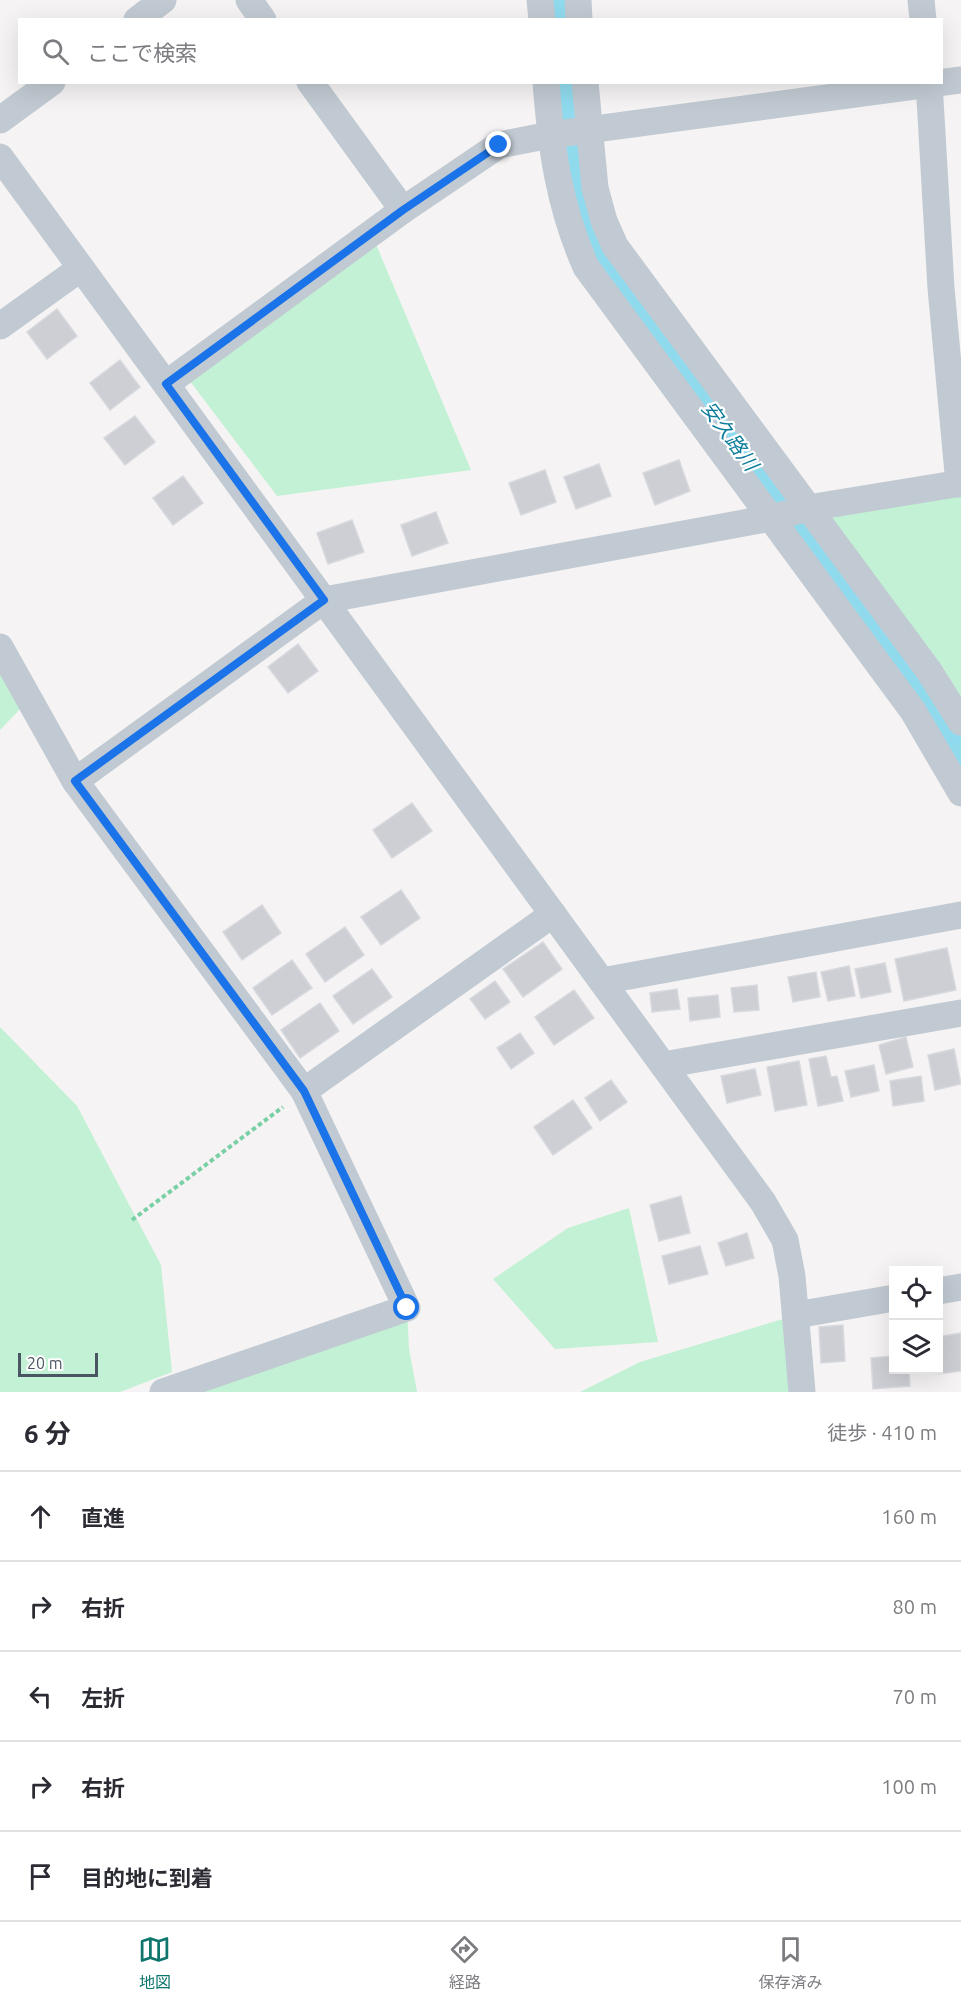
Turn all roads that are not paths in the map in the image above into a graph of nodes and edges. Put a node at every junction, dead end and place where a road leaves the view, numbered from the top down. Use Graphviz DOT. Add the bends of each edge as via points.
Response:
graph roads {
  1 [pos="163,0"];
  2 [pos="249,0"];
  3 [pos="540,0"];
  4 [pos="578,0"];
  5 [pos="921,0"];
  6 [pos="140,18"];
  7 [pos="262,18"];
  8 [pos="542,18"];
  9 [pos="579,18"];
  10 [pos="923,18"];
  11 [pos="961,80"];
  12 [pos="943,82"];
  13 [pos="48,84"];
  14 [pos="311,84"];
  15 [pos="546,84"];
  16 [pos="585,84"];
  17 [pos="922,84"];
  18 [pos="929,84"];
  19 [pos="0,120"];
  20 [pos="590,130"];
  21 [pos="550,135"];
  22 [pos="0,157"];
  23 [pos="403,210"];
  24 [pos="81,268"];
  25 [pos="0,326"];
  26 [pos="166,384"];
  27 [pos="960,484"];
  28 [pos="808,508"];
  29 [pos="771,518"];
  30 [pos="324,600"];
  31 [pos="0,648"];
  32 [pos="961,722"];
  33 [pos="75,781"];
  34 [pos="961,794"];
  35 [pos="553,914"];
  36 [pos="961,915"];
  37 [pos="602,981"];
  38 [pos="961,1013"];
  39 [pos="663,1065"];
  40 [pos="304,1091"];
  41 [pos="961,1287"];
  42 [pos="943,1290"];
  43 [pos="889,1299"];
  44 [pos="796,1315"];
  45 [pos="163,1392"];
  46 [pos="802,1392"];
  1 -- 6 [label="street"];
  2 -- 7 [label="street"];
  3 -- 8 [label="street"];
  4 -- 9 [label="street"];
  5 -- 10 [label="street"];
  11 -- 12 [label="street"];
  13 -- 19 [label="street"];
  14 -- 23 [label="street"];
  15 -- 21 [label="street"];
  16 -- 20 [label="street"];
  17 -- 20 [label="street"];
  18 -- 27 [label="street" via="941,288"];
  20 -- 21 [label="street"];
  20 -- 28 [label="street" via="595,188 615,246"];
  21 -- 23 [label="street" via="499,145"];
  21 -- 29 [label="street" via="564,211 586,267"];
  22 -- 24 [label="street"];
  23 -- 26 [label="street"];
  24 -- 25 [label="street"];
  24 -- 26 [label="street"];
  26 -- 30 [label="street"];
  27 -- 28 [label="street"];
  28 -- 29 [label="street"];
  28 -- 32 [label="street" via="929,671"];
  29 -- 30 [label="street"];
  29 -- 34 [label="street" via="913,711"];
  30 -- 33 [label="street"];
  30 -- 35 [label="street"];
  31 -- 33 [label="street"];
  33 -- 40 [label="street"];
  35 -- 37 [label="street"];
  35 -- 40 [label="street"];
  36 -- 37 [label="street"];
  37 -- 39 [label="street"];
  38 -- 39 [label="street"];
  39 -- 44 [label="street" via="763,1202 785,1240"];
  40 -- 45 [label="street" via="407,1308"];
  41 -- 42 [label="street"];
  43 -- 44 [label="street"];
  44 -- 46 [label="street"];
}
